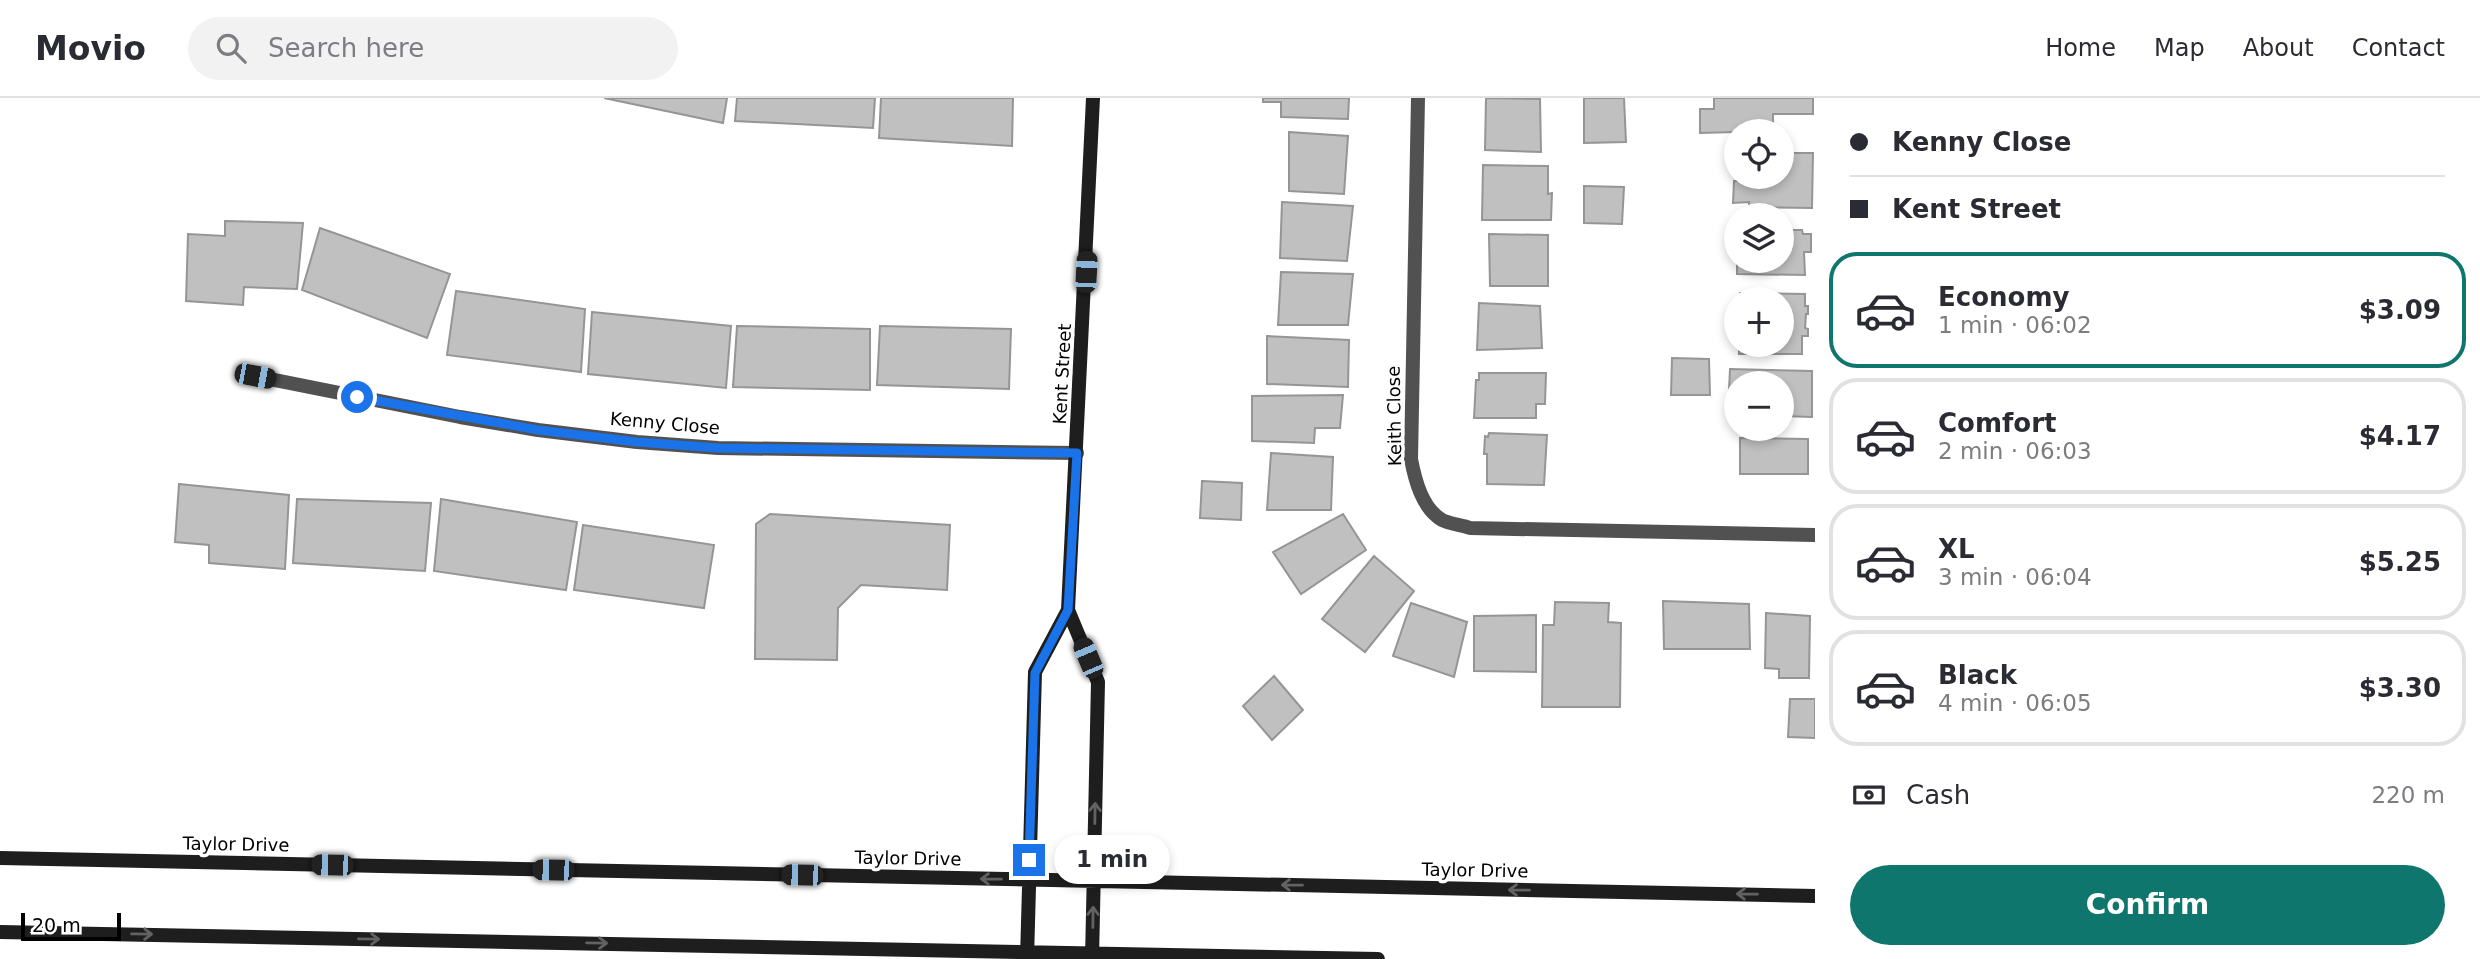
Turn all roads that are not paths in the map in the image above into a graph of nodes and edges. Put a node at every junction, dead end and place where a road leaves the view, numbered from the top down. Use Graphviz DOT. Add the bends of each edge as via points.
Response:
graph roads {
  1 [pos="1093,98"];
  2 [pos="1418,98"];
  3 [pos="255,376"];
  4 [pos="1077,453"];
  5 [pos="1815,535"];
  6 [pos="1068,610"];
  7 [pos="0,858"];
  8 [pos="1029,879"];
  9 [pos="1093,881"];
  10 [pos="1815,895"];
  11 [pos="0,932"];
  12 [pos="1027,955"];
  13 [pos="1092,956"];
  14 [pos="1378,959"];
  1 -- 4 [label="main road, Kent Street"];
  2 -- 5 [label="street, Keith Close" via="1411,459 1428,505 1442,520 1470,528"];
  3 -- 4 [label="street, Kenny Close" via="473,420 637,442 731,448"];
  4 -- 6 [label="main road, Kent Street"];
  6 -- 8 [label="main road, Kent Street" via="1035,673"];
  9 -- 6 [label="main road, Kent Street, one-way" via="1098,682"];
  8 -- 7 [label="main road, Taylor Drive, one-way"];
  8 -- 9 [label="main road, Taylor Drive"];
  8 -- 12 [label="main road, Kent Street"];
  10 -- 9 [label="main road, Taylor Drive, one-way"];
  13 -- 9 [label="main road, Kent Street, one-way"];
  11 -- 12 [label="main road, one-way"];
  12 -- 13 [label="main road"];
  13 -- 14 [label="main road"];
}
